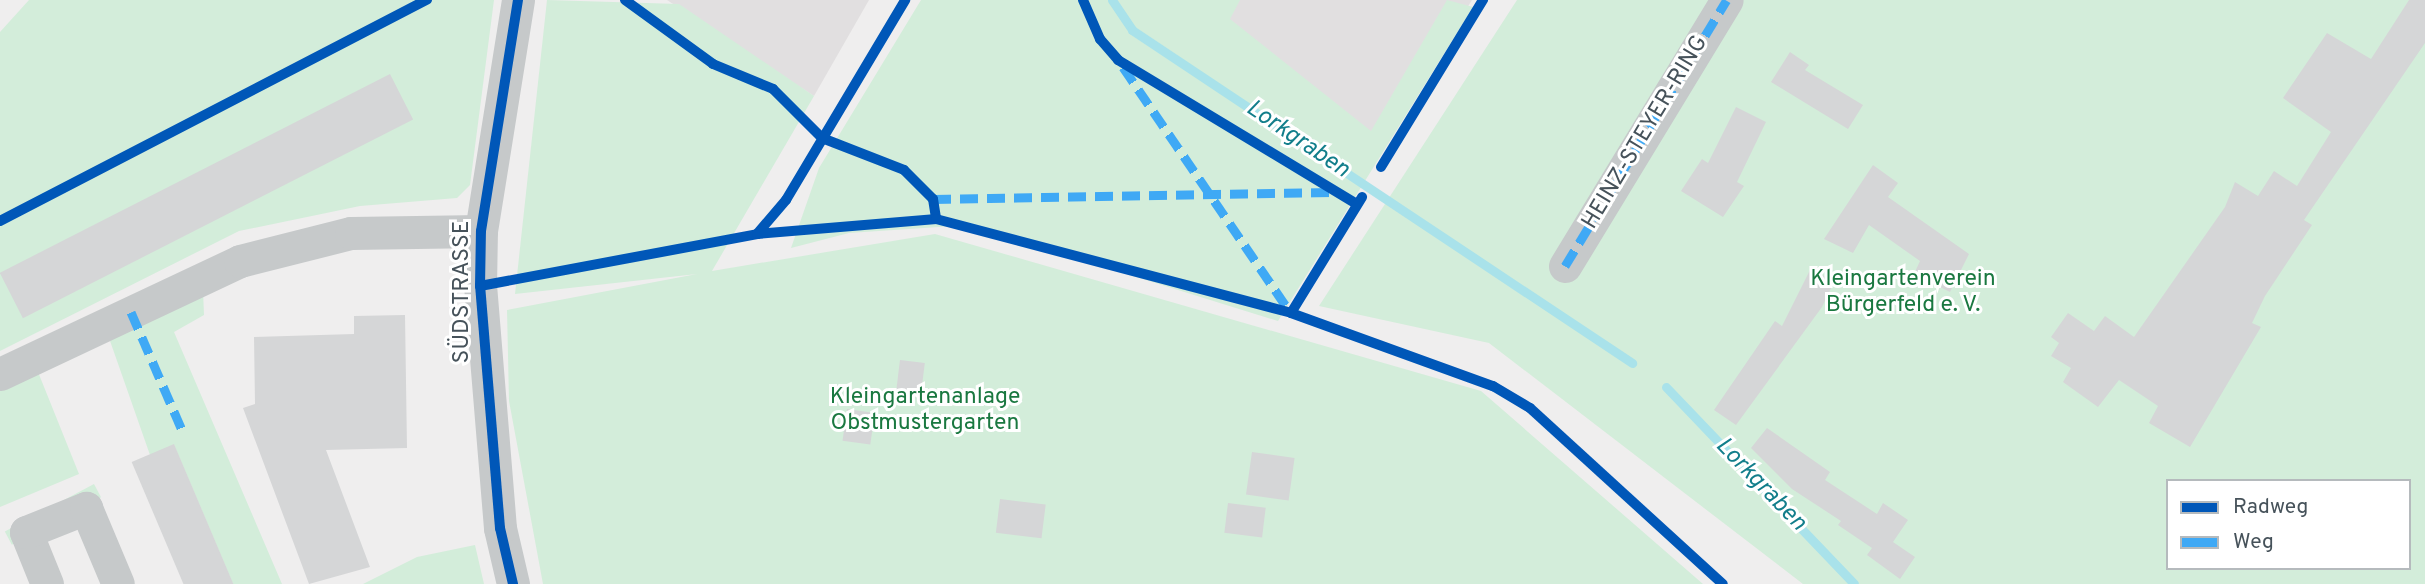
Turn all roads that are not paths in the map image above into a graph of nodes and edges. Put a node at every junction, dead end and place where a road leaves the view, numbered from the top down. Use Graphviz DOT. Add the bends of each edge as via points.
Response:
graph roads {
  1 [pos="518,0"];
  2 [pos="1727,0"];
  3 [pos="481,231"];
  4 [pos="1565,266"];
  5 [pos="0,374"];
  6 [pos="47,584"];
  7 [pos="118,584"];
  8 [pos="513,584"];
  1 -- 3 [label="street, SÜDSTRASSE"];
  2 -- 4 [label="street, HEINZ-STEYER-RING"];
  3 -- 5 [label="street" via="351,233 240,261"];
  3 -- 8 [label="street, SÜDSTRASSE" via="482,362 500,528"];
  6 -- 7 [label="street" via="26,532 86,508"];
}
